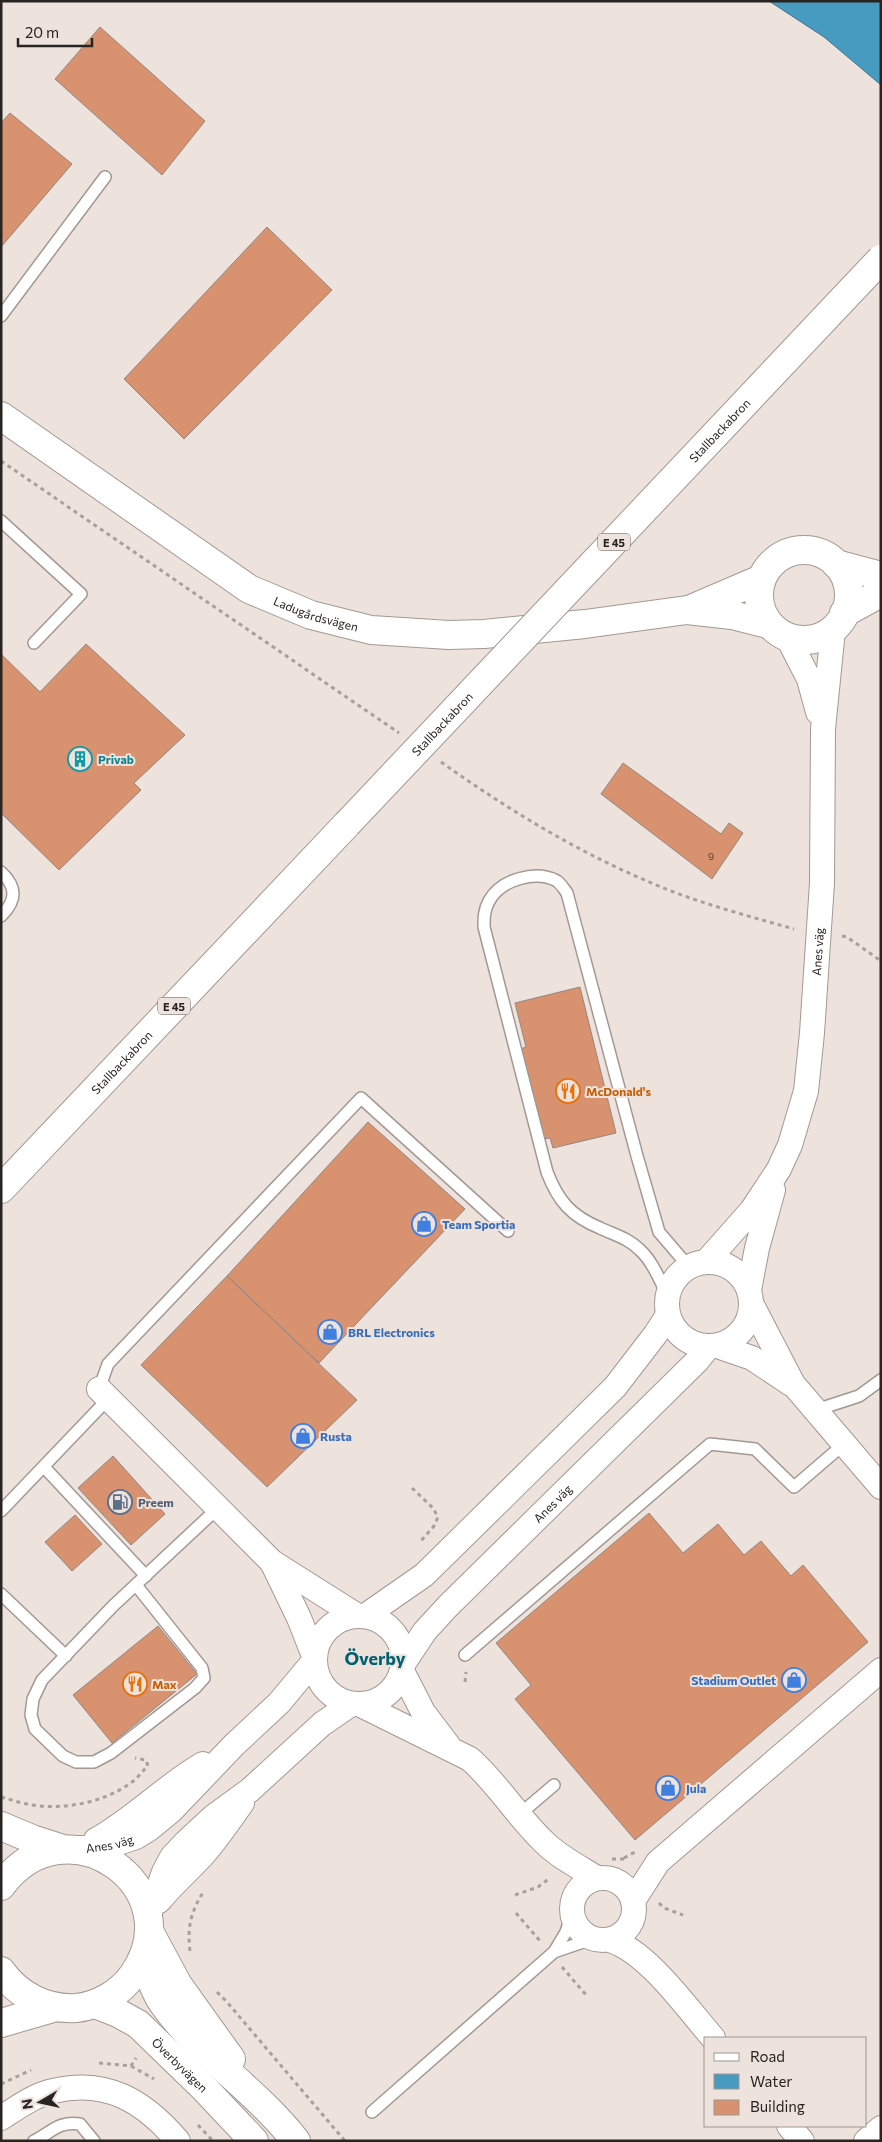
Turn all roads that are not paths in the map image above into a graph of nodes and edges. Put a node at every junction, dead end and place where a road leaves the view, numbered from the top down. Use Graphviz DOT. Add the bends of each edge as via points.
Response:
graph roads {
  1 [pos="105,177"];
  2 [pos="881,260"];
  3 [pos="1,316"];
  4 [pos="2,418"];
  5 [pos="1,521"];
  6 [pos="836,564"];
  7 [pos="881,576"];
  8 [pos="761,579"];
  9 [pos="881,592"];
  10 [pos="687,610"];
  11 [pos="838,622"];
  12 [pos="778,631"];
  13 [pos="34,643"];
  14 [pos="823,729"];
  15 [pos="1,872"];
  16 [pos="1,916"];
  17 [pos="779,1170"];
  18 [pos="1,1189"];
  19 [pos="508,1231"];
  20 [pos="697,1265"];
  21 [pos="751,1298"];
  22 [pos="668,1306"];
  23 [pos="712,1347"];
  24 [pos="881,1380"];
  25 [pos="793,1384"];
  26 [pos="103,1394"];
  27 [pos="816,1410"];
  28 [pos="844,1444"];
  29 [pos="44,1467"];
  30 [pos="881,1487"];
  31 [pos="218,1507"];
  32 [pos="1,1511"];
  33 [pos="272,1562"];
  34 [pos="146,1576"];
  35 [pos="136,1585"];
  36 [pos="1,1594"];
  37 [pos="361,1616"];
  38 [pos="465,1655"];
  39 [pos="66,1656"];
  40 [pos="314,1658"];
  41 [pos="403,1667"];
  42 [pos="881,1670"];
  43 [pos="355,1704"];
  44 [pos="449,1747"];
  45 [pos="554,1785"];
  46 [pos="520,1814"];
  47 [pos="1,1826"];
  48 [pos="544,1842"];
  49 [pos="71,1849"];
  50 [pos="658,1862"];
  51 [pos="603,1878"];
  52 [pos="1,1886"];
  53 [pos="572,1907"];
  54 [pos="632,1911"];
  55 [pos="148,1923"];
  56 [pos="601,1939"];
  57 [pos="554,1952"];
  58 [pos="144,1956"];
  59 [pos="648,1963"];
  60 [pos="1,1970"];
  61 [pos="95,2004"];
  62 [pos="56,2007"];
  63 [pos="1,2023"];
  64 [pos="712,2037"];
  65 [pos="252,2092"];
  66 [pos="372,2112"];
  67 [pos="1,2118"];
  68 [pos="790,2127"];
  69 [pos="881,2128"];
  70 [pos="34,2141"];
  71 [pos="94,2141"];
  72 [pos="178,2141"];
  73 [pos="254,2141"];
  74 [pos="296,2141"];
  75 [pos="802,2141"];
  76 [pos="866,2141"];
  1 -- 3 [label="lane"];
  2 -- 18 [label="main road, Stallbackabron / E 45, bridge"];
  4 -- 10 [label="main road, Ladugårdsvägen" via="249,589 311,615 371,630 450,635 585,624"];
  5 -- 13 [label="lane" via="80,594"];
  6 -- 7 [label="main road"];
  6 -- 8 [label="main road" via="812,551 789,553 770,565"];
  6 -- 11 [label="main road" via="848,586 848,604"];
  8 -- 10 [label="main road, Ladugårdsvägen"];
  8 -- 12 [label="main road" via="758,596 762,613"];
  9 -- 11 [label="main road"];
  10 -- 12 [label="main road, Ladugårdsvägen" via="732,615"];
  11 -- 12 [label="main road" via="822,637 810,640"];
  11 -- 14 [label="street, Anes väg"];
  12 -- 14 [label="street, Anes väg" via="809,678"];
  14 -- 17 [label="street, Anes väg" via="822,883 812,1033 806,1091"];
  15 -- 16 [label="lane" via="12,882 13,892 10,907"];
  17 -- 20 [label="street, Anes väg" via="752,1210"];
  17 -- 21 [label="street, Anes väg" via="757,1248"];
  19 -- 26 [label="lane" via="361,1098 108,1364"];
  20 -- 21 [label="street" via="728,1266 744,1280"];
  20 -- 22 [label="street" via="679,1275 672,1285"];
  20 -- 22 [label="lane" via="659,1232 567,893 559,882 540,876 519,878 490,900 484,913 484,927 547,1172 554,1192 580,1219 623,1237 641,1250 654,1269"];
  21 -- 23 [label="street" via="747,1324 742,1332 735,1339"];
  21 -- 25 [label="street"];
  22 -- 23 [label="street" via="671,1323 682,1338 699,1346"];
  22 -- 37 [label="street" via="656,1335 608,1393 424,1575"];
  23 -- 25 [label="street" via="752,1358"];
  23 -- 41 [label="street, Anes väg" via="448,1606 425,1631"];
  24 -- 27 [label="lane" via="848,1400"];
  25 -- 27 [label="street"];
  26 -- 29 [label="lane"];
  26 -- 31 [label="street"];
  27 -- 28 [label="street"];
  28 -- 30 [label="street"];
  28 -- 38 [label="lane" via="794,1487 755,1449 710,1444"];
  29 -- 32 [label="lane"];
  29 -- 34 [label="lane"];
  31 -- 33 [label="street"];
  31 -- 34 [label="lane"];
  33 -- 37 [label="street"];
  33 -- 40 [label="street"];
  34 -- 35 [label="lane"];
  35 -- 39 [label="lane"];
  35 -- 39 [label="lane" via="202,1668 204,1678 195,1688 119,1747 94,1762 76,1762 63,1756 35,1729 31,1715 33,1699 42,1680"];
  36 -- 39 [label="lane"];
  37 -- 40 [label="street" via="336,1621 328,1628 321,1636"];
  37 -- 41 [label="street" via="378,1619 389,1627 400,1644"];
  40 -- 43 [label="street" via="325,1689 337,1699"];
  40 -- 49 [label="street, Anes väg" via="279,1703 234,1745 190,1771 122,1824"];
  41 -- 43 [label="street" via="398,1682 382,1698"];
  41 -- 44 [label="street" via="423,1712"];
  42 -- 50 [label="street"];
  43 -- 44 [label="street"];
  43 -- 55 [label="street" via="322,1724 250,1790 223,1831 170,1887"];
  44 -- 46 [label="street" via="484,1771"];
  45 -- 46 [label="lane"];
  46 -- 48 [label="street"];
  47 -- 49 [label="main road"];
  48 -- 51 [label="street" via="574,1865"];
  48 -- 53 [label="street"];
  49 -- 52 [label="main road" via="39,1854 14,1871"];
  49 -- 55 [label="main road" via="100,1855 120,1867 135,1884 145,1906"];
  50 -- 51 [label="street"];
  50 -- 54 [label="street"];
  51 -- 53 [label="street" via="584,1884 577,1891"];
  51 -- 54 [label="street" via="626,1888"];
  53 -- 56 [label="street" via="577,1927"];
  53 -- 57 [label="lane" via="566,1932"];
  54 -- 56 [label="street" via="623,1933"];
  54 -- 59 [label="street" via="636,1939"];
  55 -- 58 [label="main road"];
  55 -- 65 [label="main road" via="178,1985"];
  56 -- 57 [label="lane"];
  56 -- 59 [label="street" via="633,1950"];
  57 -- 66 [label="lane"];
  58 -- 61 [label="main road" via="119,1990"];
  58 -- 65 [label="main road" via="164,2005 191,2036"];
  59 -- 64 [label="street"];
  60 -- 62 [label="main road" via="16,1989 42,2004"];
  61 -- 62 [label="main road" via="76,2008"];
  61 -- 73 [label="main road, Överbyvägen" via="138,2024"];
  62 -- 63 [label="main road"];
  65 -- 74 [label="main road"];
  67 -- 72 [label="street" via="52,2091 84,2087 107,2090 147,2109"];
  68 -- 75 [label="street"];
  69 -- 76 [label="street"];
  70 -- 71 [label="lane" via="69,2122 80,2124"];
}
